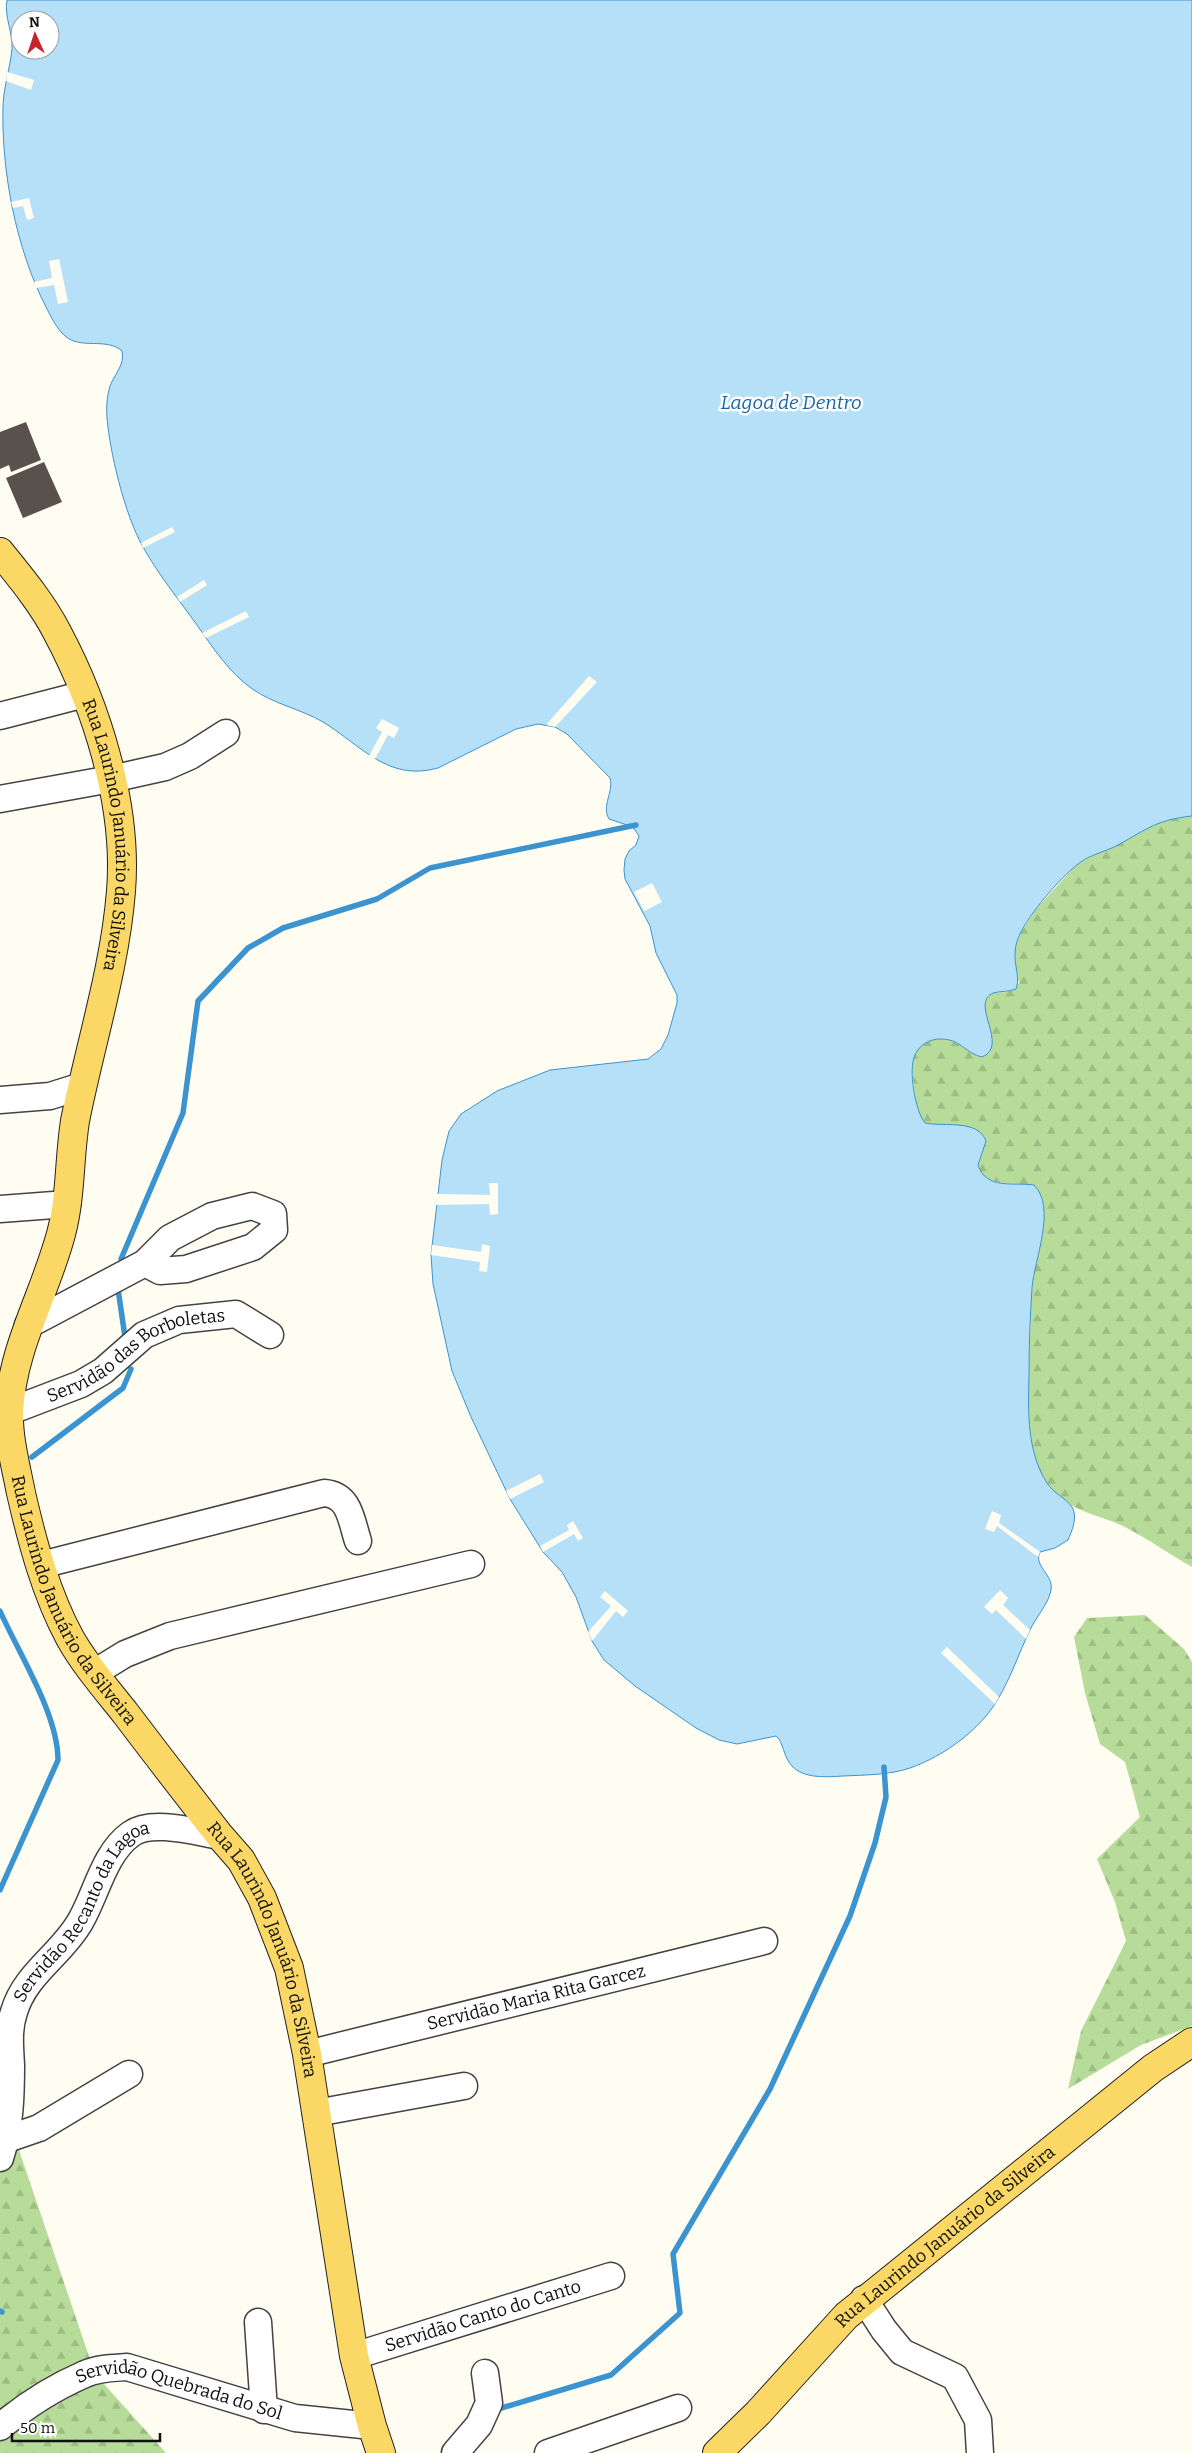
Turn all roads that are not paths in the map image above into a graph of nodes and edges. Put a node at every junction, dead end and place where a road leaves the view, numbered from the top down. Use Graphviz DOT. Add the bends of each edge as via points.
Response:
graph roads {
  1 [pos="0,552"];
  2 [pos="85,694"];
  3 [pos="0,716"];
  4 [pos="226,733"];
  5 [pos="111,779"];
  6 [pos="0,799"];
  7 [pos="82,1086"];
  8 [pos="0,1100"];
  9 [pos="67,1204"];
  10 [pos="0,1209"];
  11 [pos="145,1263"];
  12 [pos="28,1325"];
  13 [pos="270,1335"];
  14 [pos="4,1413"];
  15 [pos="358,1541"];
  16 [pos="471,1564"];
  17 [pos="41,1565"];
  18 [pos="94,1673"];
  19 [pos="220,1836"];
  20 [pos="764,1941"];
  21 [pos="1192,2042"];
  22 [pos="308,2054"];
  23 [pos="129,2074"];
  24 [pos="464,2086"];
  25 [pos="316,2113"];
  26 [pos="3,2149"];
  27 [pos="611,2276"];
  28 [pos="864,2299"];
  29 [pos="258,2322"];
  30 [pos="354,2356"];
  31 [pos="485,2373"];
  32 [pos="678,2408"];
  33 [pos="264,2410"];
  34 [pos="372,2426"];
  35 [pos="0,2428"];
  36 [pos="381,2453"];
  37 [pos="433,2453"];
  38 [pos="447,2453"];
  39 [pos="454,2453"];
  40 [pos="548,2453"];
  41 [pos="717,2453"];
  42 [pos="980,2453"];
  1 -- 2 [label="main road, Rua Laurindo Januário da Silveira" via="38,601 56,631"];
  2 -- 3 [label="street"];
  2 -- 5 [label="main road, Rua Laurindo Januário da Silveira"];
  4 -- 5 [label="street" via="190,756 164,767"];
  5 -- 6 [label="street"];
  5 -- 7 [label="main road, Rua Laurindo Januário da Silveira" via="122,839 121,892"];
  7 -- 8 [label="street" via="50,1096"];
  7 -- 9 [label="main road, Rua Laurindo Januário da Silveira" via="71,1142"];
  9 -- 10 [label="street"];
  9 -- 12 [label="main road, Rua Laurindo Januário da Silveira" via="55,1254"];
  11 -- 12 [label="street"];
  12 -- 14 [label="main road, Rua Laurindo Januário da Silveira"];
  13 -- 14 [label="street, Servidão das Borboletas" via="236,1314 179,1320 144,1335 104,1370 81,1384"];
  14 -- 17 [label="main road, Rua Laurindo Januário da Silveira"];
  15 -- 17 [label="street" via="345,1501 336,1494 324,1493"];
  16 -- 18 [label="street" via="170,1636 125,1654"];
  17 -- 18 [label="main road, Rua Laurindo Januário da Silveira" via="71,1638"];
  18 -- 19 [label="main road, Rua Laurindo Januário da Silveira"];
  19 -- 22 [label="main road, Rua Laurindo Januário da Silveira" via="241,1860 275,1929 289,1968"];
  19 -- 26 [label="street, Servidão Recanto da Lagoa" via="147,1827 131,1834 112,1856 80,1922 62,1948 32,1977 13,2013 10,2034 11,2100"];
  20 -- 22 [label="street, Servidão Maria Rita Garcez"];
  21 -- 28 [label="main road, Rua Laurindo Januário da Silveira" via="1146,2074"];
  22 -- 25 [label="main road, Rua Laurindo Januário da Silveira"];
  23 -- 26 [label="street"];
  24 -- 25 [label="street"];
  25 -- 30 [label="main road, Rua Laurindo Januário da Silveira"];
  27 -- 30 [label="street, Servidão Canto do Canto"];
  28 -- 41 [label="main road, Rua Laurindo Januário da Silveira"];
  28 -- 42 [label="street" via="902,2352 955,2377 978,2420"];
  29 -- 33 [label="street"];
  30 -- 34 [label="main road, Rua Laurindo Januário da Silveira"];
  31 -- 39 [label="street" via="489,2403 479,2425"];
  32 -- 40 [label="street"];
  33 -- 34 [label="street, Servidão Quebrada do Sol" via="311,2421"];
  33 -- 35 [label="street, Servidão Quebrada do Sol" via="127,2367 108,2368 86,2373 62,2386 19,2411"];
  34 -- 36 [label="main road, Rua Laurindo Januário da Silveira"];
  37 -- 38 [label="street"];
}
